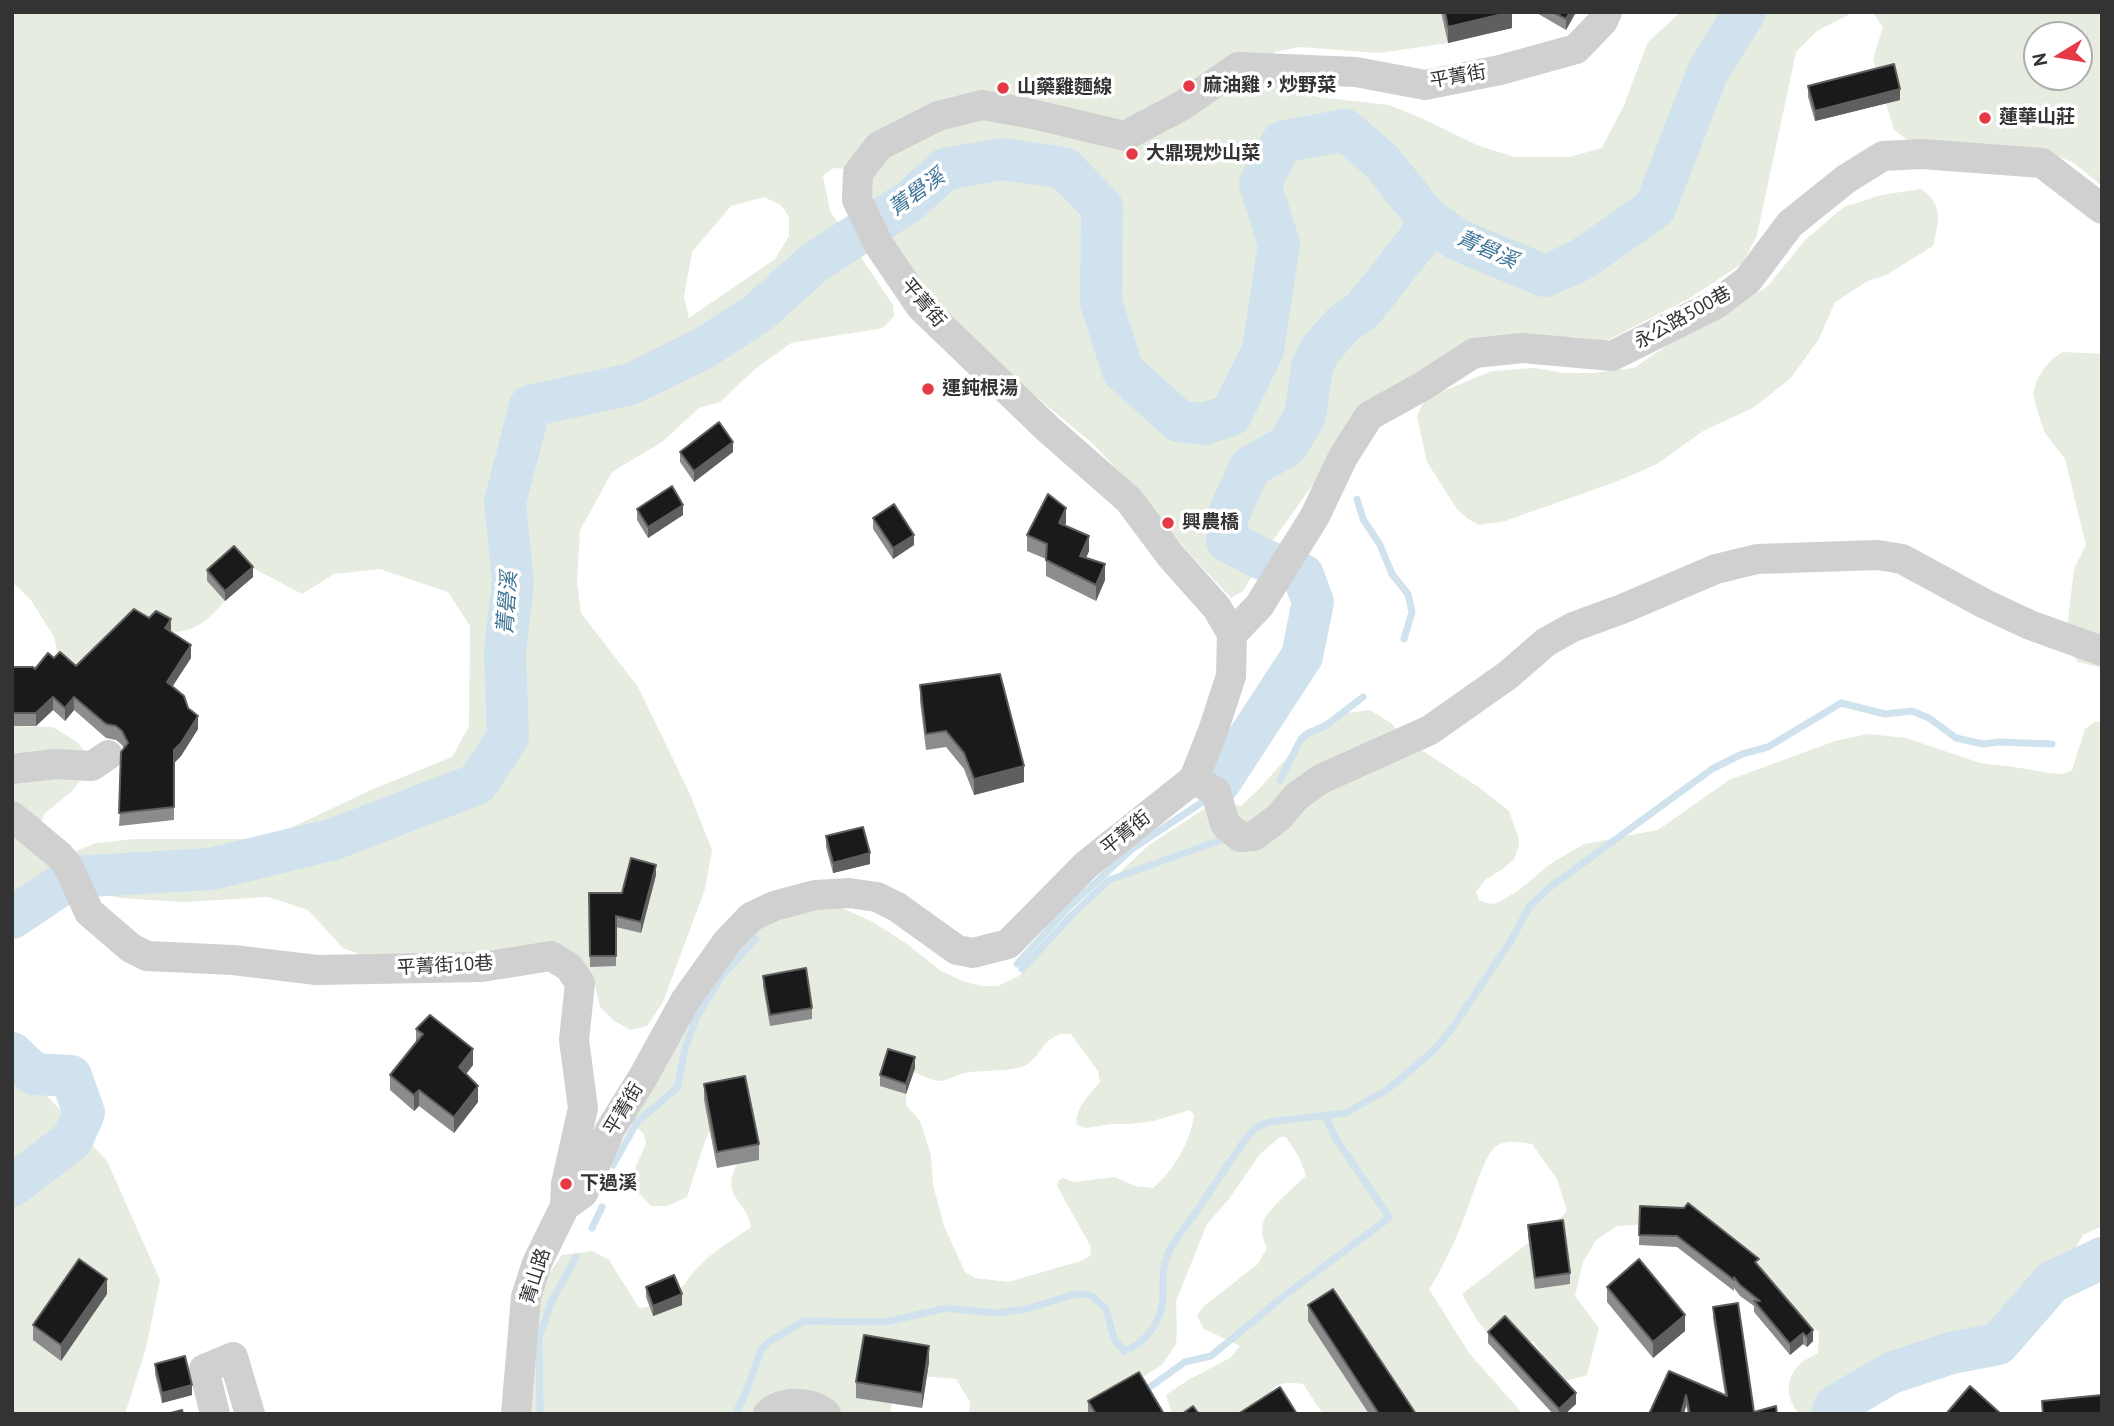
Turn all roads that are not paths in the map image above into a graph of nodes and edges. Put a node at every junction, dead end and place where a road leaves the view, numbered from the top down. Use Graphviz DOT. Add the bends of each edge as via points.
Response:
graph roads {
  1 [pos="1607,12"];
  2 [pos="2102,209"];
  3 [pos="1232,634"];
  4 [pos="2102,650"];
  5 [pos="108,755"];
  6 [pos="12,768"];
  7 [pos="1194,779"];
  8 [pos="12,816"];
  9 [pos="574,1200"];
  10 [pos="215,1414"];
  11 [pos="250,1414"];
  12 [pos="516,1414"];
  13 [pos="768,1414"];
  14 [pos="826,1414"];
  1 -- 3 [label="street, 平菁街" via="1576,49 1426,85 1356,72 1238,67 1184,105 1125,136 982,105 938,116 879,146 858,173 857,200 879,245 921,307 1129,500 1217,608"];
  2 -- 3 [label="street, 永公路500巷" via="2042,163 1922,154 1883,156 1790,224 1748,280 1716,304 1612,356 1523,348 1474,353 1369,416 1259,606"];
  3 -- 7 [label="street" via="1231,676"];
  4 -- 7 [label="street" via="2030,625 1902,559 1878,555 1758,559 1716,569 1573,627 1546,642 1430,730 1321,779 1254,836 1240,837 1225,824 1216,792"];
  5 -- 6 [label="street" via="92,766"];
  7 -- 9 [label="street, 平菁街" via="1086,864 1009,944 973,953 957,950 897,907 877,897 849,893 814,895 751,917 727,942 685,1002"];
  8 -- 9 [label="street, 平菁街10巷" via="60,856 89,912 147,956 233,960 317,971 482,967 551,956 569,967 580,983 574,1040 583,1108 566,1184"];
  9 -- 12 [label="street, 菁山路" via="537,1263 526,1297"];
  10 -- 11 [label="street" via="204,1369 233,1357"];
  13 -- 14 [label="street" via="791,1403"];
}
